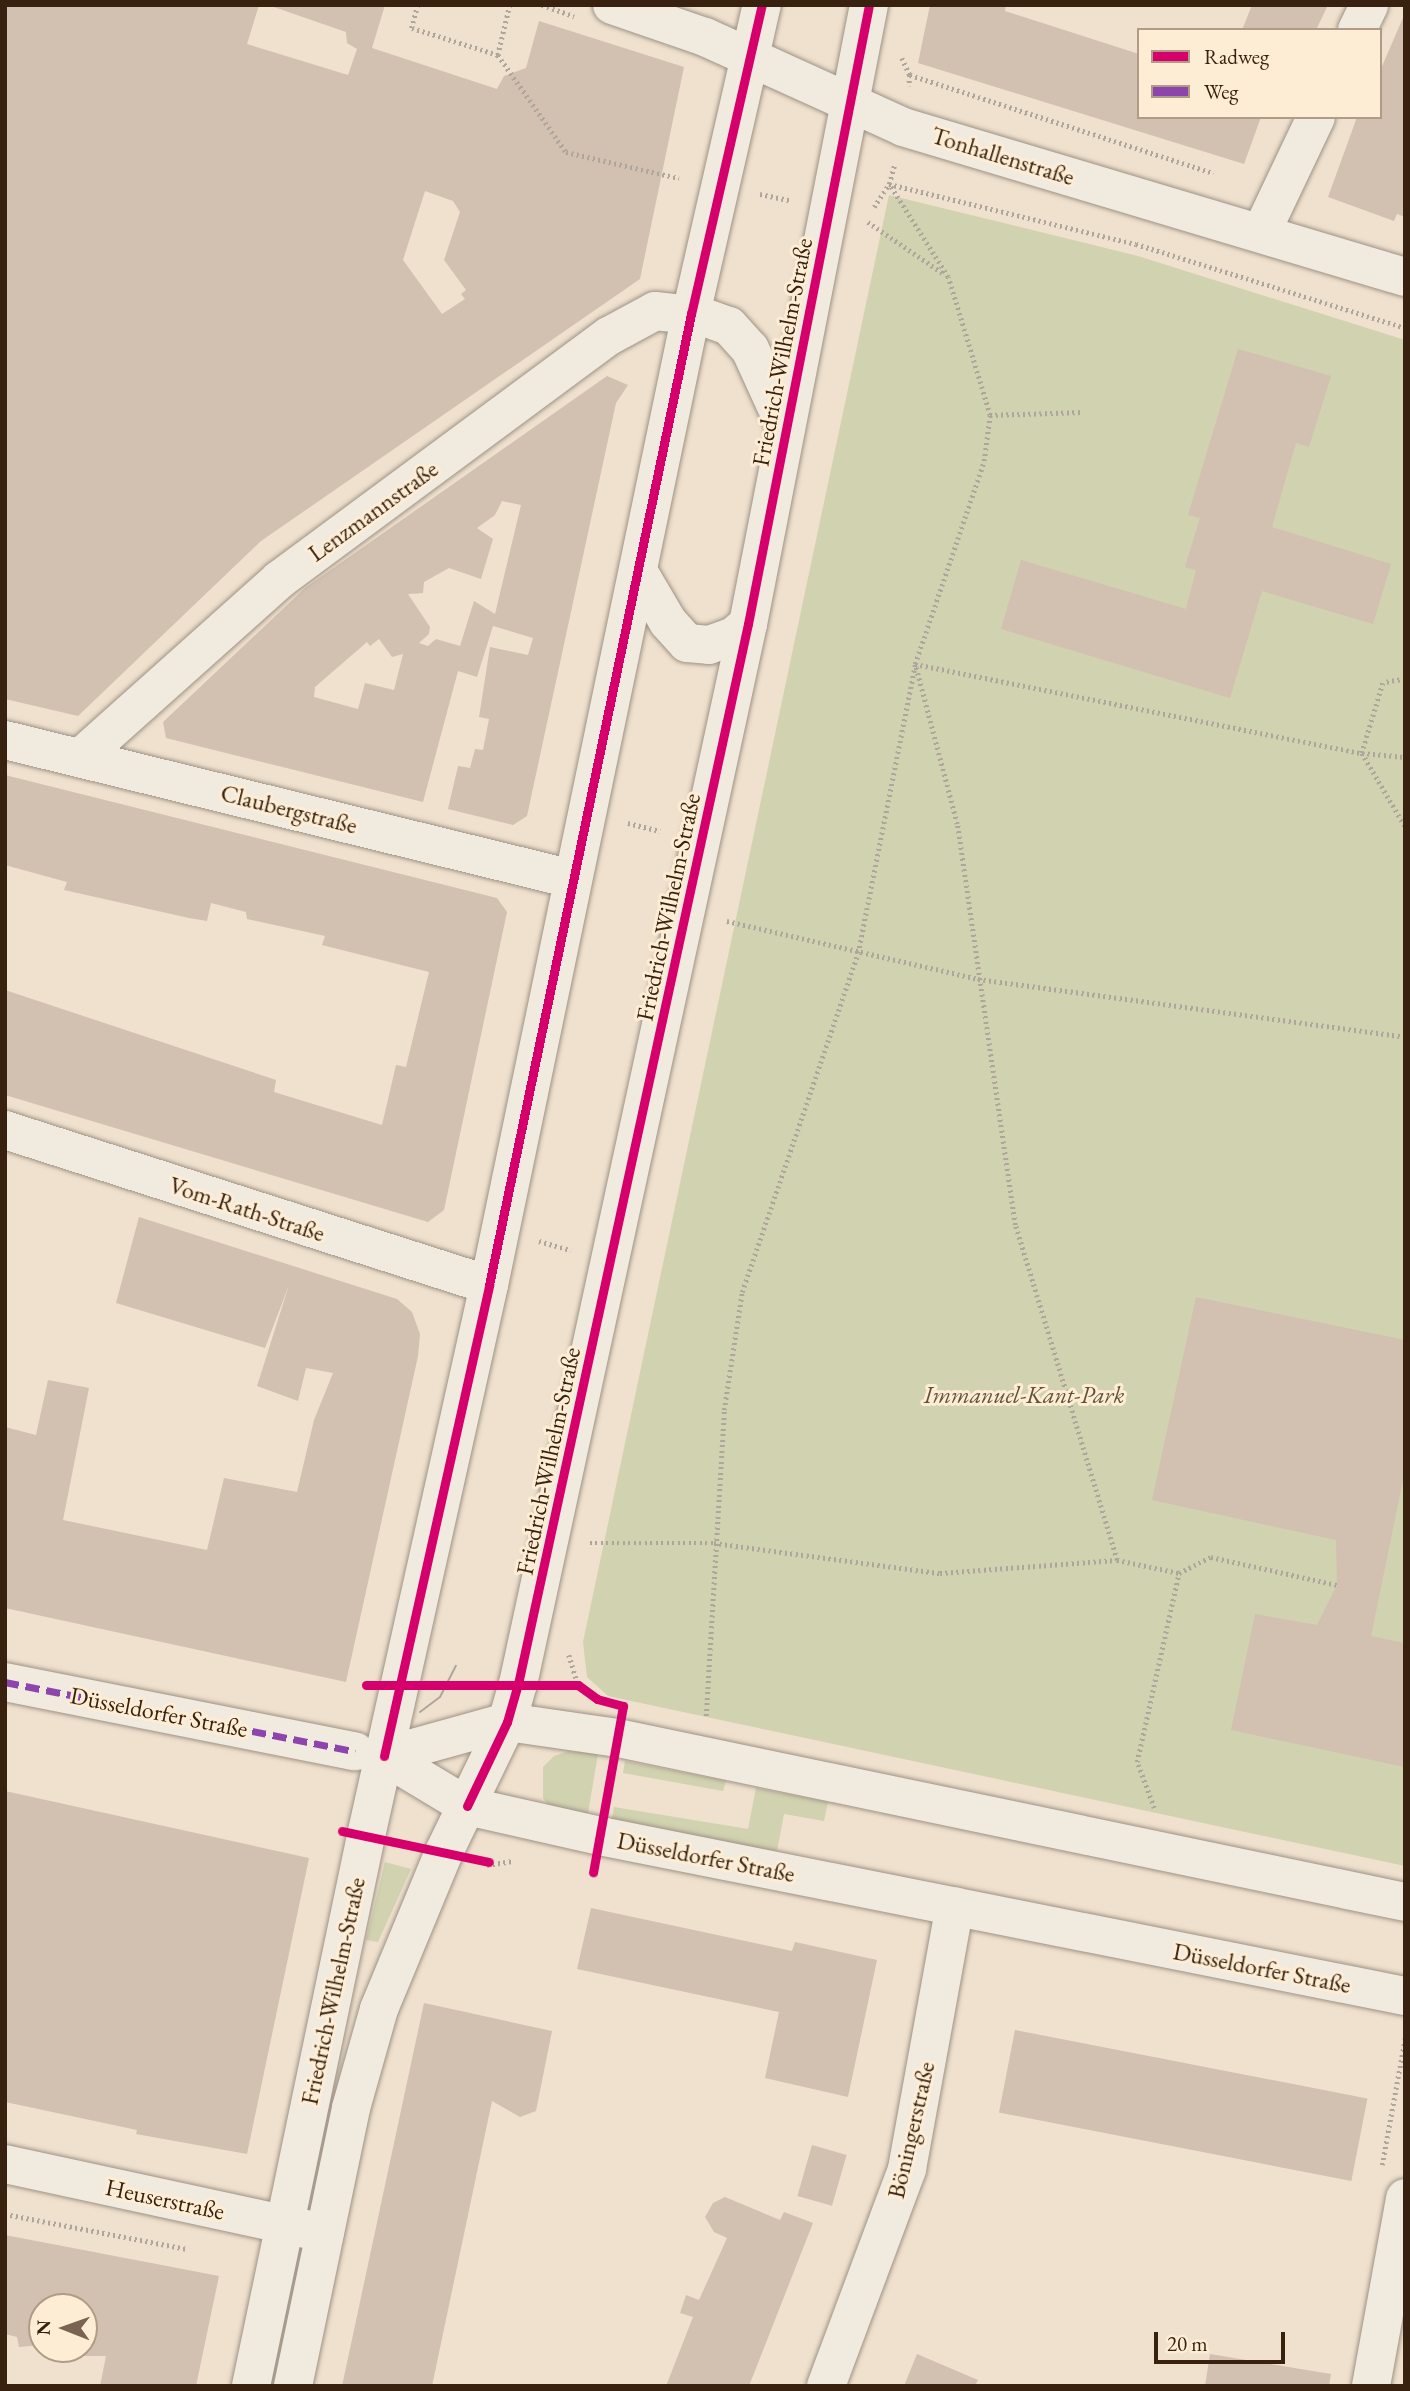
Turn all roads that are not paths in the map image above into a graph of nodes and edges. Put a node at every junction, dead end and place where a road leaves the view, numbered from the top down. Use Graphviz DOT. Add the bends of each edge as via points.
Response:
graph roads {
  1 [pos="762,5"];
  2 [pos="869,5"];
  3 [pos="1369,5"];
  4 [pos="596,12"];
  5 [pos="1358,28"];
  6 [pos="749,57"];
  7 [pos="851,101"];
  8 [pos="1315,119"];
  9 [pos="1261,233"];
  10 [pos="1405,278"];
  11 [pos="691,314"];
  12 [pos="786,428"];
  13 [pos="638,571"];
  14 [pos="748,624"];
  15 [pos="5,740"];
  16 [pos="80,758"];
  17 [pos="572,879"];
  18 [pos="5,1130"];
  19 [pos="489,1285"];
  20 [pos="5,1682"];
  21 [pos="507,1722"];
  22 [pos="369,1753"];
  23 [pos="467,1805"];
  24 [pos="1405,1902"];
  25 [pos="955,1906"];
  26 [pos="1405,1996"];
  27 [pos="5,2164"];
  28 [pos="1405,2197"];
  29 [pos="286,2224"];
  30 [pos="325,2233"];
  31 [pos="251,2386"];
  32 [pos="293,2386"];
  33 [pos="826,2386"];
  34 [pos="1371,2386"];
  1 -- 6 [label="main road, Friedrich-Wilhelm-Straße"];
  2 -- 7 [label="main road, Friedrich-Wilhelm-Straße"];
  3 -- 5 [label="main road"];
  4 -- 6 [label="main road, Tonhallenstraße"];
  6 -- 7 [label="main road, Tonhallenstraße"];
  6 -- 11 [label="main road, Friedrich-Wilhelm-Straße"];
  7 -- 9 [label="main road, Tonhallenstraße" via="903,127"];
  7 -- 12 [label="main road, Friedrich-Wilhelm-Straße"];
  8 -- 9 [label="main road"];
  9 -- 10 [label="main road, Tonhallenstraße"];
  11 -- 12 [label="main road, Friedrich-Wilhelm-Straße" via="729,326 750,349"];
  11 -- 13 [label="main road, Friedrich-Wilhelm-Straße"];
  11 -- 16 [label="main road, Lenzmannstraße" via="655,311 620,330 279,580"];
  12 -- 14 [label="main road, Friedrich-Wilhelm-Straße"];
  13 -- 14 [label="main road" via="668,622 687,643 709,645 734,636"];
  13 -- 17 [label="main road, Friedrich-Wilhelm-Straße"];
  14 -- 21 [label="main road, Friedrich-Wilhelm-Straße" via="613,1261"];
  15 -- 16 [label="main road, Claubergstraße"];
  16 -- 17 [label="main road, Claubergstraße"];
  17 -- 19 [label="main road, Friedrich-Wilhelm-Straße"];
  18 -- 19 [label="main road, Vom-Rath-Straße"];
  19 -- 22 [label="main road, Friedrich-Wilhelm-Straße"];
  20 -- 22 [label="main road, Düsseldorfer Straße"];
  21 -- 22 [label="main road, Düsseldorfer Straße"];
  21 -- 23 [label="main road, Friedrich-Wilhelm-Straße"];
  21 -- 24 [label="main road, Düsseldorfer Straße" via="618,1738"];
  22 -- 23 [label="main road, Düsseldorfer Straße"];
  22 -- 29 [label="main road, Friedrich-Wilhelm-Straße"];
  23 -- 25 [label="main road, Düsseldorfer Straße"];
  23 -- 30 [label="main road, Friedrich-Wilhelm-Straße" via="407,1935 379,2010 351,2108"];
  25 -- 26 [label="main road, Düsseldorfer Straße"];
  25 -- 33 [label="main road, Böningerstraße" via="907,2169 875,2265"];
  27 -- 29 [label="main road, Heuserstraße"];
  28 -- 34 [label="main road"];
  29 -- 30 [label="main road, Heuserstraße"];
  29 -- 31 [label="main road, Friedrich-Wilhelm-Straße"];
  30 -- 32 [label="main road, Friedrich-Wilhelm-Straße"];
}
